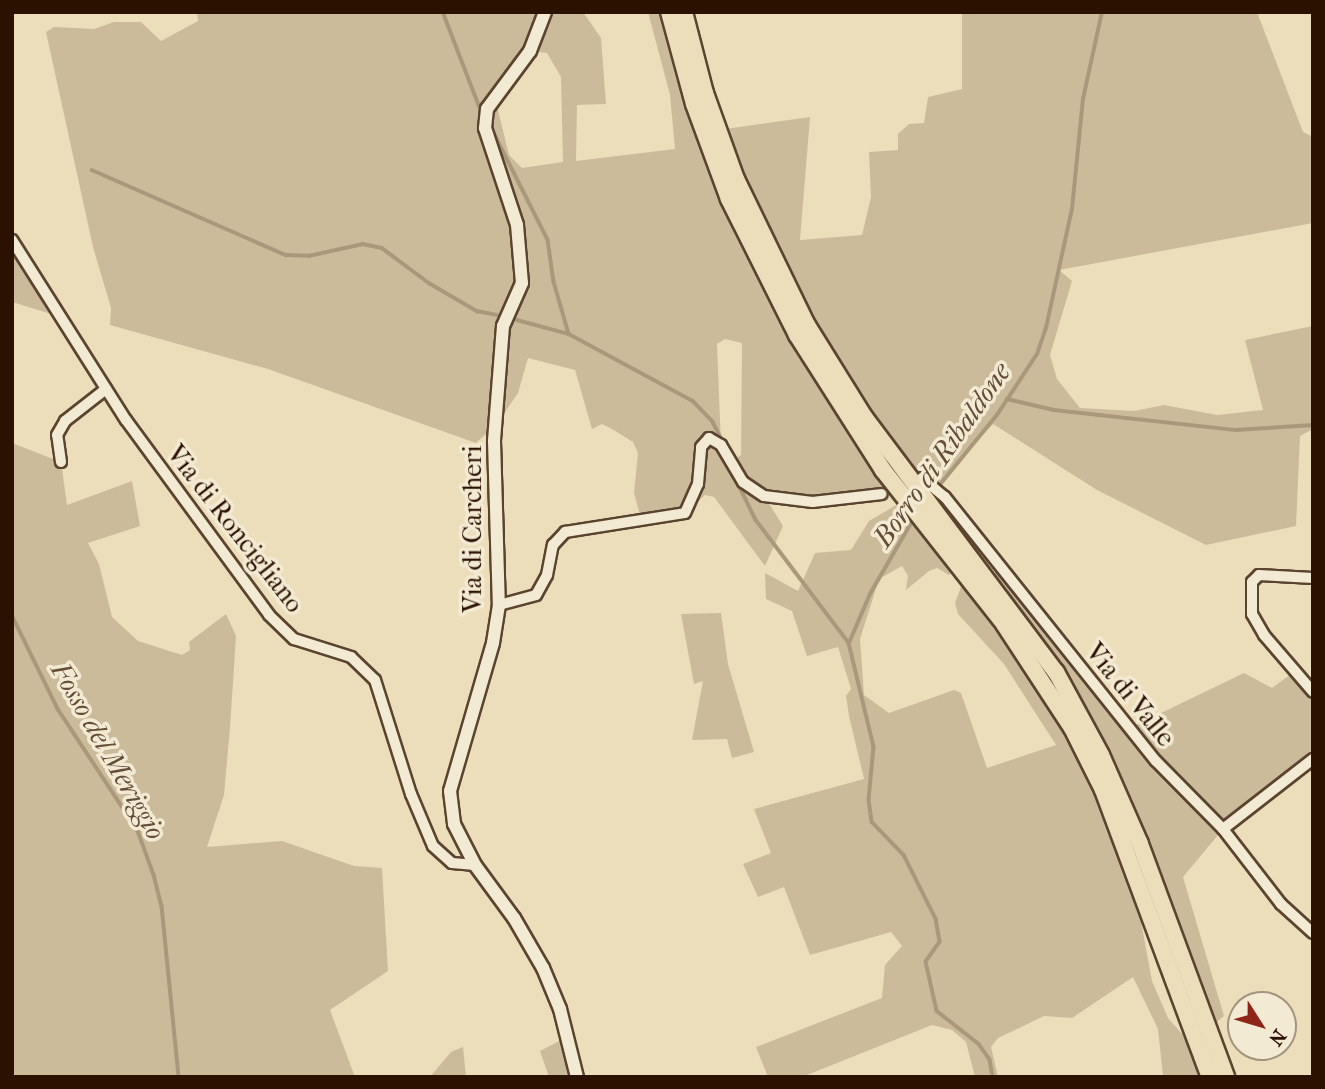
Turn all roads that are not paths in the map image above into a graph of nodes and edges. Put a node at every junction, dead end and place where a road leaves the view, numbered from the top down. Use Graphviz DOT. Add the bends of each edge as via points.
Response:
graph roads {
  1 [pos="545,12"];
  2 [pos="669,12"];
  3 [pos="684,12"];
  4 [pos="12,240"];
  5 [pos="106,389"];
  6 [pos="61,462"];
  7 [pos="922,478"];
  8 [pos="882,494"];
  9 [pos="1313,578"];
  10 [pos="499,605"];
  11 [pos="1313,692"];
  12 [pos="1313,759"];
  13 [pos="1223,829"];
  14 [pos="475,865"];
  15 [pos="1313,933"];
  16 [pos="577,1077"];
  17 [pos="1210,1077"];
  18 [pos="1226,1077"];
  1 -- 10 [label="street, Via di Carcheri" via="530,51 487,109 485,128 517,225 523,269 522,283 503,326 494,441"];
  2 -- 17 [label="highway" via="694,104 729,199 797,335 883,470 1004,624 1072,728 1103,790"];
  3 -- 18 [label="highway" via="705,93 736,179 807,325 865,418 1056,672 1101,755 1140,844"];
  4 -- 5 [label="street, Via di Roncigliano"];
  5 -- 6 [label="street" via="65,421 57,435"];
  5 -- 14 [label="street, Via di Roncigliano" via="270,615 294,639 351,657 375,680 411,794 433,846 452,863"];
  7 -- 13 [label="street, Via di Valle" via="937,488 1156,761"];
  8 -- 10 [label="street" via="813,502 764,496 743,482 721,445 709,438 701,447 698,484 685,513 565,532 554,545 547,575 536,594"];
  9 -- 11 [label="street" via="1259,575 1252,582 1252,614"];
  10 -- 14 [label="street, Via di Carcheri" via="493,643 450,791 454,824"];
  12 -- 13 [label="street"];
  13 -- 15 [label="street, Via di Valle" via="1281,904"];
  14 -- 16 [label="street, Via di Carcheri" via="514,918 542,968 560,1009"];
}
